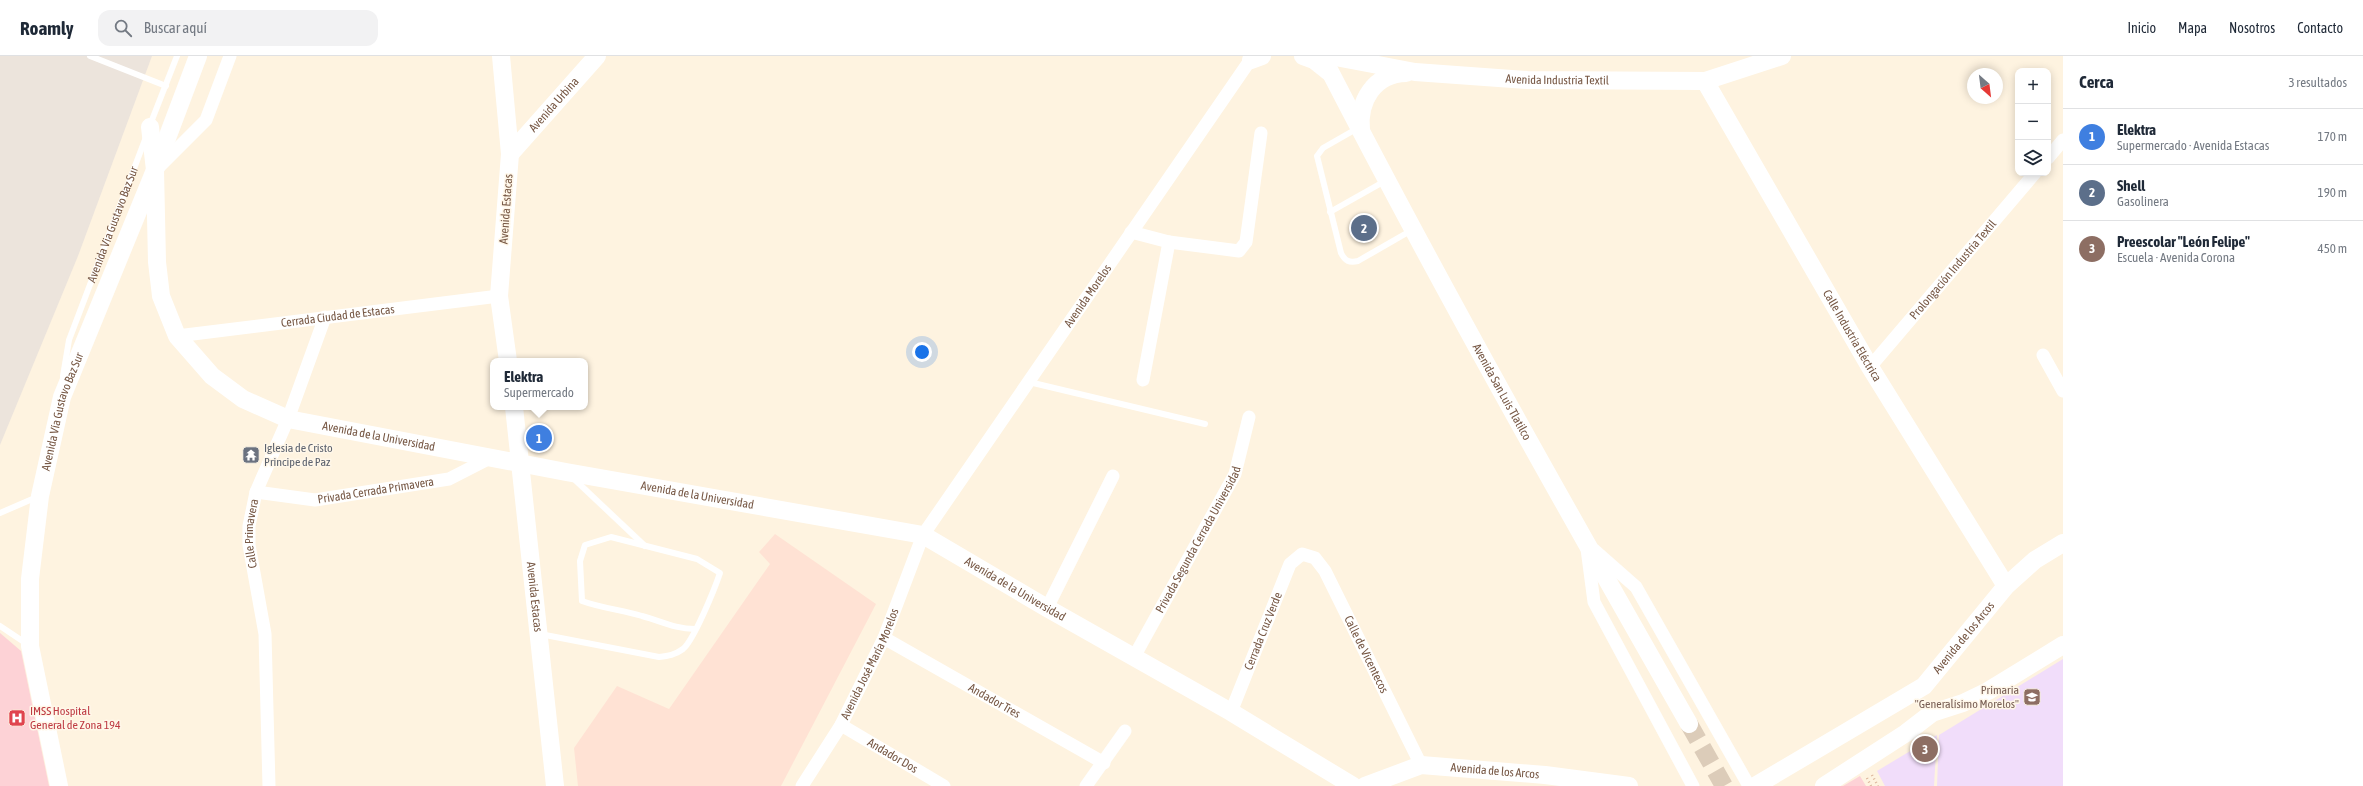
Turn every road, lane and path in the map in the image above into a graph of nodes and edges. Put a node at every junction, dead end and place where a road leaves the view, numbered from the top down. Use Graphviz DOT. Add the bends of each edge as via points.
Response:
graph roads {
  1 [pos="90,56"];
  2 [pos="177,56"];
  3 [pos="198,56"];
  4 [pos="230,56"];
  5 [pos="502,56"];
  6 [pos="597,56"];
  7 [pos="1304,56"];
  8 [pos="1322,56"];
  9 [pos="1330,56"];
  10 [pos="1782,56"];
  11 [pos="1255,57"];
  12 [pos="1415,72"];
  13 [pos="1331,74"];
  14 [pos="1705,81"];
  15 [pos="166,86"];
  16 [pos="150,127"];
  17 [pos="1360,131"];
  18 [pos="1261,133"];
  19 [pos="2063,140"];
  20 [pos="510,154"];
  21 [pos="2051,154"];
  22 [pos="155,170"];
  23 [pos="2032,176"];
  24 [pos="1387,180"];
  25 [pos="1330,212"];
  26 [pos="1414,230"];
  27 [pos="1131,232"];
  28 [pos="1169,242"];
  29 [pos="500,296"];
  30 [pos="326,317"];
  31 [pos="177,336"];
  32 [pos="2043,355"];
  33 [pos="508,358"];
  34 [pos="1870,367"];
  35 [pos="1143,380"];
  36 [pos="1028,382"];
  37 [pos="2063,391"];
  38 [pos="62,397"];
  39 [pos="514,410"];
  40 [pos="1249,417"];
  41 [pos="288,419"];
  42 [pos="1205,424"];
  43 [pos="492,457"];
  44 [pos="521,463"];
  45 [pos="566,472"];
  46 [pos="1113,476"];
  47 [pos="256,492"];
  48 [pos="40,496"];
  49 [pos="0,513"];
  50 [pos="923,535"];
  51 [pos="1586,542"];
  52 [pos="2063,543"];
  53 [pos="646,546"];
  54 [pos="1302,554"];
  55 [pos="2006,586"];
  56 [pos="1047,608"];
  57 [pos="0,626"];
  58 [pos="695,629"];
  59 [pos="539,633"];
  60 [pos="884,638"];
  61 [pos="2063,645"];
  62 [pos="30,646"];
  63 [pos="1134,657"];
  64 [pos="1924,686"];
  65 [pos="1231,712"];
  66 [pos="1932,713"];
  67 [pos="1688,724"];
  68 [pos="841,725"];
  69 [pos="1125,731"];
  70 [pos="1104,763"];
  71 [pos="1421,765"];
  72 [pos="1835,783"];
  73 [pos="59,786"];
  74 [pos="269,786"];
  75 [pos="555,786"];
  76 [pos="802,786"];
  77 [pos="944,786"];
  78 [pos="1086,786"];
  79 [pos="1353,786"];
  80 [pos="1364,786"];
  81 [pos="1629,786"];
  82 [pos="1693,786"];
  83 [pos="1749,786"];
  84 [pos="1755,786"];
  1 -- 15 [label="lane"];
  2 -- 15 [label="lane, Avenida Via Gustavo Baz Sur"];
  3 -- 22 [label="main road, Avenida Vía Gustavo Baz Sur"];
  4 -- 22 [label="street, Avenida Via Gustavo Baz Sur" via="206,120"];
  5 -- 20 [label="main road, Avenida Estacas"];
  6 -- 20 [label="main road, Avenida Urbina"];
  7 -- 13 [label="main road" via="1314,60"];
  8 -- 13 [label="main road, Avenida San Luis Tlatilco"];
  9 -- 12 [label="main road, Avenida Industria Textil"];
  10 -- 14 [label="main road, Avenida Industria Textil"];
  11 -- 27 [label="street, Avenida Morelos"];
  12 -- 14 [label="main road, Avenida Industria Textil" via="1527,80"];
  12 -- 17 [label="main road" via="1396,73 1378,82 1365,97 1360,116"];
  13 -- 17 [label="main road, Avenida San Luis Tlatilco"];
  14 -- 34 [label="main road, Calle Industria Eléctrica"];
  15 -- 16 [label="lane, Avenida Via Gustavo Baz Sur"];
  16 -- 22 [label="main road, Avenida de la Universidad"];
  16 -- 38 [label="lane, Avenida Via Gustavo Baz Sur" via="70,340 64,366"];
  17 -- 24 [label="main road, Avenida San Luis Tlatilco"];
  17 -- 25 [label="lane" via="1322,148 1317,156"];
  18 -- 28 [label="street" via="1244,247 1233,252"];
  19 -- 21 [label="street"];
  20 -- 29 [label="main road, Avenida Estacas"];
  22 -- 31 [label="main road, Avenida de la Universidad" via="157,262 161,296"];
  22 -- 38 [label="main road, Avenida Vía Gustavo Baz Sur"];
  23 -- 34 [label="street, Prolongación Industria Textil"];
  24 -- 25 [label="lane"];
  24 -- 26 [label="main road, Avenida San Luis Tlatilco"];
  25 -- 26 [label="lane" via="1341,254 1344,260 1351,262 1358,261"];
  26 -- 51 [label="main road, Avenida San Luis Tlatilco"];
  27 -- 28 [label="street"];
  27 -- 36 [label="street, Avenida Morelos"];
  28 -- 35 [label="street"];
  29 -- 30 [label="street, Cerrada Ciudad de Estacas"];
  29 -- 33 [label="main road, Avenida Estacas"];
  30 -- 31 [label="street, Cerrada Ciudad de Estacas"];
  30 -- 41 [label="street, Calle Primavera"];
  31 -- 41 [label="main road, Avenida de la Universidad" via="212,376 243,399"];
  32 -- 37 [label="street"];
  34 -- 55 [label="main road, Calle Industria Eléctrica"];
  36 -- 42 [label="lane"];
  36 -- 50 [label="street, Avenida Morelos"];
  38 -- 48 [label="main road, Avenida Vía Gustavo Baz Sur"];
  39 -- 44 [label="main road, Avenida Estacas"];
  40 -- 63 [label="street, Privada Segunda Cerrada Universidad" via="1235,474"];
  41 -- 43 [label="main road, Avenida de la Universidad"];
  41 -- 47 [label="street, Calle Primavera"];
  43 -- 44 [label="main road, Avenida de la Universidad"];
  43 -- 47 [label="street, Privada Cerrada Primavera" via="449,479 315,500"];
  44 -- 45 [label="main road, Avenida de la Universidad"];
  44 -- 59 [label="main road, Avenida Estacas"];
  45 -- 50 [label="main road, Avenida de la Universidad"];
  45 -- 53 [label="lane"];
  46 -- 56 [label="street"];
  47 -- 74 [label="street, Calle Primavera" via="249,526 249,546 265,634"];
  48 -- 49 [label="lane"];
  48 -- 62 [label="main road, Avenida Vía Gustavo Baz Sur" via="30,579"];
  50 -- 56 [label="main road, Avenida de la Universidad"];
  50 -- 60 [label="street, Avenida José María Morelos"];
  51 -- 67 [label="main road, Avenida San Luis Tlatilco"];
  51 -- 82 [label="street" via="1594,602"];
  51 -- 83 [label="street" via="1636,587"];
  52 -- 55 [label="main road, Avenida de los Arcos" via="2035,560"];
  53 -- 58 [label="lane" via="697,559 720,573 714,592"];
  53 -- 58 [label="lane" via="610,538 585,544 580,561 582,601 641,616 678,629"];
  54 -- 65 [label="street, Cerrada Cruz Verde" via="1290,564"];
  54 -- 71 [label="street, Calle de Vicentecos" via="1315,558 1325,571"];
  55 -- 64 [label="main road, Avenida de los Arcos"];
  56 -- 63 [label="main road, Avenida de la Universidad"];
  57 -- 62 [label="lane"];
  58 -- 59 [label="lane" via="684,649 672,656 659,657"];
  59 -- 75 [label="main road, Avenida Estacas"];
  60 -- 68 [label="street, Avenida José María Morelos"];
  60 -- 70 [label="street, Andador Tres"];
  61 -- 66 [label="main road" via="1988,691 1963,703"];
  62 -- 73 [label="main road, Avenida Vía Gustavo Baz Sur"];
  63 -- 65 [label="main road, Avenida de la Universidad"];
  64 -- 66 [label="main road"];
  64 -- 84 [label="main road, Avenida de los Arcos"];
  65 -- 79 [label="main road, Avenida de la Universidad"];
  66 -- 72 [label="main road"];
  68 -- 76 [label="street, Avenida José María Morelos"];
  68 -- 77 [label="street, Andador Dos"];
  69 -- 70 [label="street"];
  70 -- 78 [label="street"];
  71 -- 80 [label="main road, Avenida de los Arcos"];
  71 -- 81 [label="main road, Avenida de los Arcos" via="1545,774"];
}
